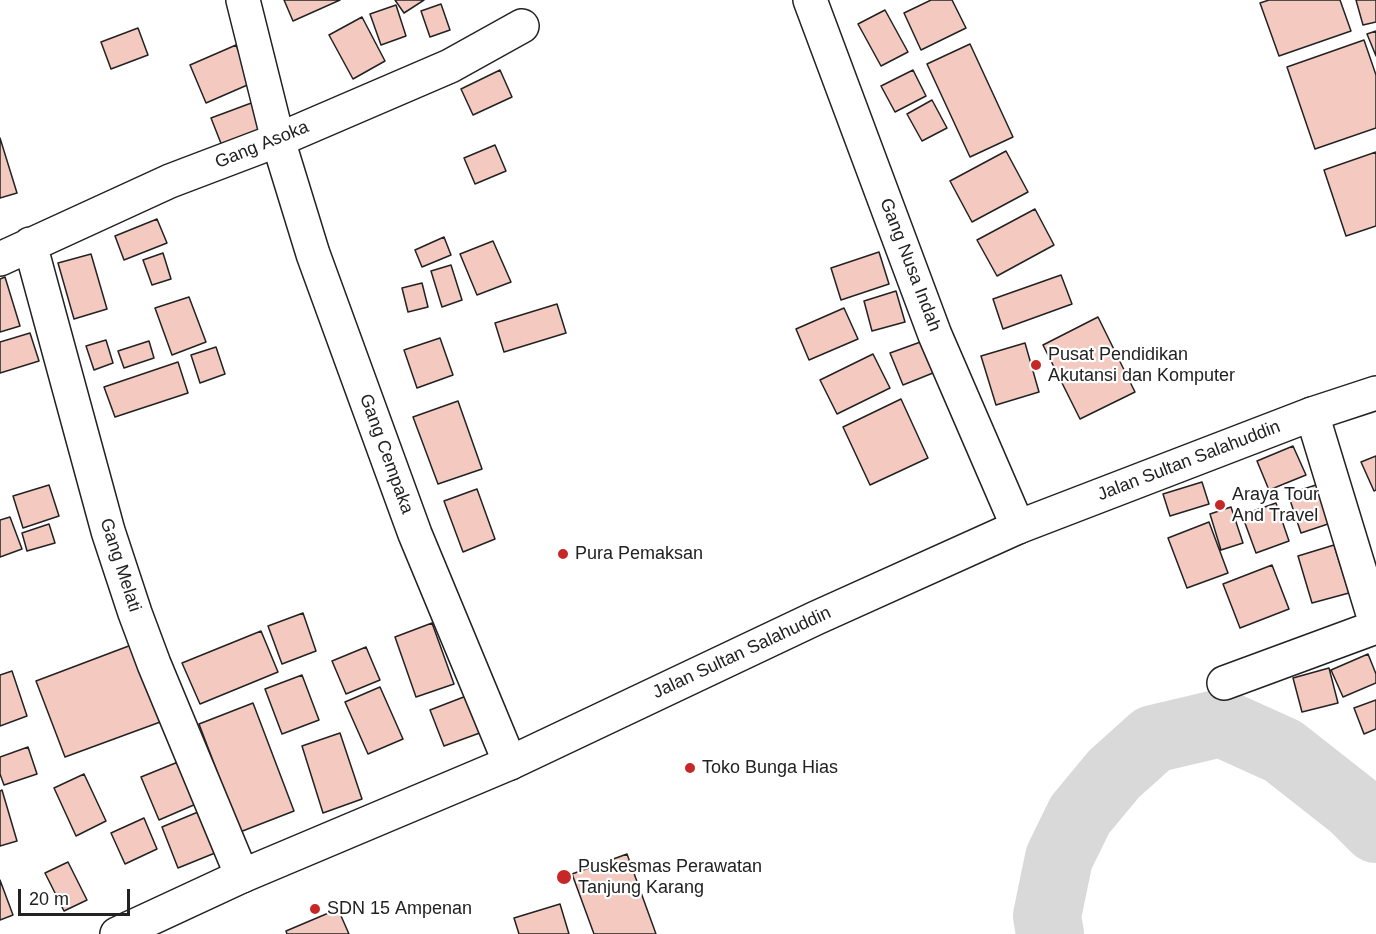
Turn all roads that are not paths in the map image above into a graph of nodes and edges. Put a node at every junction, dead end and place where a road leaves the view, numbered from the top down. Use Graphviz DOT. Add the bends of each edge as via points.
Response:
graph roads {
  1 [pos="243,0"];
  2 [pos="810,0"];
  3 [pos="522,26"];
  4 [pos="278,140"];
  5 [pos="30,244"];
  6 [pos="0,260"];
  7 [pos="1376,393"];
  8 [pos="1312,414"];
  9 [pos="1018,527"];
  10 [pos="1376,625"];
  11 [pos="1224,683"];
  12 [pos="510,763"];
  13 [pos="242,876"];
  14 [pos="117,934"];
  1 -- 4 [label="street, Gang Cempaka"];
  2 -- 9 [label="street, Gang Nusa Indah" via="935,335"];
  3 -- 4 [label="street, Gang Asoka" via="450,66"];
  4 -- 5 [label="street, Gang Asoka" via="170,181"];
  4 -- 12 [label="street, Gang Cempaka" via="313,254 415,534"];
  5 -- 6 [label="street, Gang Asoka"];
  5 -- 13 [label="street, Gang Melati" via="108,531 135,613"];
  7 -- 8 [label="street, Jalan Sultan Salahuddin"];
  8 -- 9 [label="street, Jalan Sultan Salahuddin"];
  8 -- 10 [label="street"];
  9 -- 12 [label="street, Jalan Sultan Salahuddin"];
  10 -- 11 [label="street"];
  12 -- 13 [label="street, Jalan Sultan Salahuddin"];
  13 -- 14 [label="street, Jalan Sultan Salahuddin"];
}
